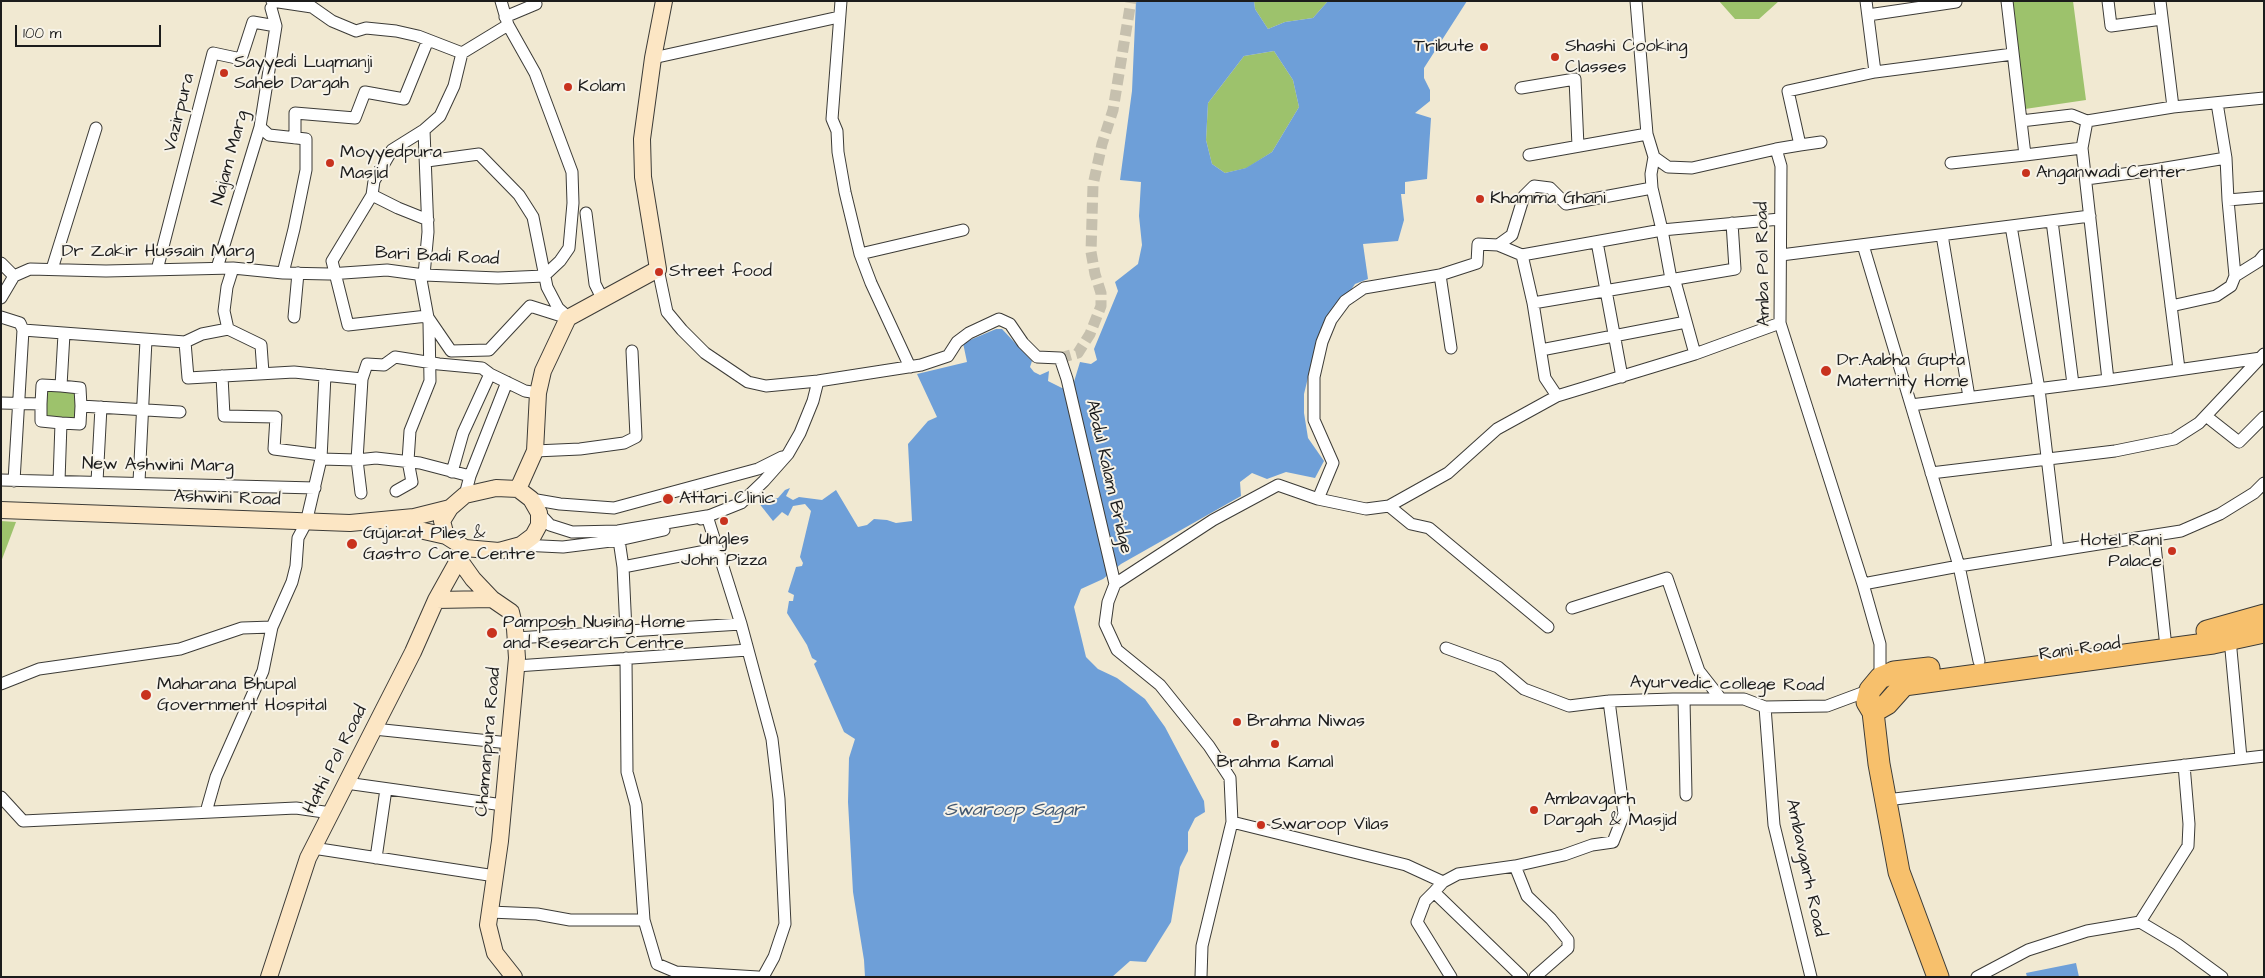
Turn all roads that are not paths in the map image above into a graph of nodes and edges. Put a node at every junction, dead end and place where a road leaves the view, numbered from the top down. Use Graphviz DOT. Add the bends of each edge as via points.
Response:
graph roads {
  1 [pos="501,1"];
  2 [pos="535,1"];
  3 [pos="664,1"];
  4 [pos="841,1"];
  5 [pos="1636,1"];
  6 [pos="1866,1"];
  7 [pos="2006,1"];
  8 [pos="2108,1"];
  9 [pos="2160,1"];
  10 [pos="1956,2"];
  11 [pos="272,4"];
  12 [pos="1868,15"];
  13 [pos="839,17"];
  14 [pos="2162,18"];
  15 [pos="507,21"];
  16 [pos="276,26"];
  17 [pos="428,40"];
  18 [pos="462,52"];
  19 [pos="2014,54"];
  20 [pos="652,58"];
  21 [pos="1875,72"];
  22 [pos="1521,88"];
  23 [pos="2264,98"];
  24 [pos="2217,103"];
  25 [pos="2174,107"];
  26 [pos="2021,121"];
  27 [pos="2087,121"];
  28 [pos="96,128"];
  29 [pos="260,128"];
  30 [pos="424,130"];
  31 [pos="1646,134"];
  32 [pos="295,138"];
  33 [pos="1821,142"];
  34 [pos="1800,145"];
  35 [pos="1578,146"];
  36 [pos="2082,148"];
  37 [pos="1776,150"];
  38 [pos="1529,155"];
  39 [pos="2025,155"];
  40 [pos="1654,156"];
  41 [pos="2226,158"];
  42 [pos="427,161"];
  43 [pos="1951,163"];
  44 [pos="2154,170"];
  45 [pos="2086,179"];
  46 [pos="1652,188"];
  47 [pos="372,195"];
  48 [pos="2264,197"];
  49 [pos="2228,200"];
  50 [pos="586,213"];
  51 [pos="2090,216"];
  52 [pos="1780,219"];
  53 [pos="428,220"];
  54 [pos="2052,221"];
  55 [pos="1732,223"];
  56 [pos="2012,226"];
  57 [pos="963,230"];
  58 [pos="1662,230"];
  59 [pos="1942,235"];
  60 [pos="1597,242"];
  61 [pos="1498,245"];
  62 [pos="1863,245"];
  63 [pos="860,254"];
  64 [pos="1522,255"];
  65 [pos="1781,255"];
  66 [pos="2264,256"];
  67 [pos="1,263"];
  68 [pos="217,268"];
  69 [pos="233,268"];
  70 [pos="658,269"];
  71 [pos="52,270"];
  72 [pos="157,270"];
  73 [pos="283,273"];
  74 [pos="298,273"];
  75 [pos="332,274"];
  76 [pos="422,274"];
  77 [pos="1440,275"];
  78 [pos="14,276"];
  79 [pos="544,276"];
  80 [pos="2235,276"];
  81 [pos="1671,279"];
  82 [pos="1607,290"];
  83 [pos="1,298"];
  84 [pos="602,298"];
  85 [pos="1533,303"];
  86 [pos="2172,306"];
  87 [pos="294,316"];
  88 [pos="427,316"];
  89 [pos="1,317"];
  90 [pos="568,318"];
  91 [pos="1686,322"];
  92 [pos="1780,323"];
  93 [pos="228,329"];
  94 [pos="23,330"];
  95 [pos="64,334"];
  96 [pos="1615,337"];
  97 [pos="146,340"];
  98 [pos="185,342"];
  99 [pos="1451,348"];
  100 [pos="632,350"];
  101 [pos="1541,350"];
  102 [pos="1695,354"];
  103 [pos="2262,356"];
  104 [pos="431,362"];
  105 [pos="910,367"];
  106 [pos="2180,370"];
  107 [pos="263,373"];
  108 [pos="490,374"];
  109 [pos="325,375"];
  110 [pos="222,376"];
  111 [pos="1622,377"];
  112 [pos="362,379"];
  113 [pos="2108,380"];
  114 [pos="818,381"];
  115 [pos="507,382"];
  116 [pos="2073,384"];
  117 [pos="61,386"];
  118 [pos="2039,389"];
  119 [pos="538,393"];
  120 [pos="1557,396"];
  121 [pos="1969,397"];
  122 [pos="1,403"];
  123 [pos="19,403"];
  124 [pos="41,404"];
  125 [pos="1911,405"];
  126 [pos="81,406"];
  127 [pos="101,407"];
  128 [pos="143,409"];
  129 [pos="180,412"];
  130 [pos="2206,416"];
  131 [pos="2264,417"];
  132 [pos="61,423"];
  133 [pos="534,451"];
  134 [pos="788,454"];
  135 [pos="321,457"];
  136 [pos="2047,459"];
  137 [pos="357,460"];
  138 [pos="408,461"];
  139 [pos="452,472"];
  140 [pos="1931,473"];
  141 [pos="470,476"];
  142 [pos="1,480"];
  143 [pos="14,481"];
  144 [pos="59,481"];
  145 [pos="97,482"];
  146 [pos="139,482"];
  147 [pos="2264,483"];
  148 [pos="315,488"];
  149 [pos="396,491"];
  150 [pos="361,493"];
  151 [pos="525,494"];
  152 [pos="465,496"];
  153 [pos="1318,499"];
  154 [pos="1389,506"];
  155 [pos="450,508"];
  156 [pos="1,510"];
  157 [pos="539,514"];
  158 [pos="707,516"];
  159 [pos="306,523"];
  160 [pos="350,523"];
  161 [pos="446,536"];
  162 [pos="2154,536"];
  163 [pos="620,540"];
  164 [pos="521,545"];
  165 [pos="716,549"];
  166 [pos="2058,550"];
  167 [pos="459,558"];
  168 [pos="1959,566"];
  169 [pos="622,567"];
  170 [pos="1115,584"];
  171 [pos="1863,584"];
  172 [pos="492,599"];
  173 [pos="436,600"];
  174 [pos="1572,608"];
  175 [pos="2264,614"];
  176 [pos="740,624"];
  177 [pos="272,627"];
  178 [pos="1548,627"];
  179 [pos="626,632"];
  180 [pos="2264,632"];
  181 [pos="516,638"];
  182 [pos="2165,638"];
  183 [pos="2230,639"];
  184 [pos="1446,648"];
  185 [pos="748,650"];
  186 [pos="626,658"];
  187 [pos="1979,661"];
  188 [pos="516,666"];
  189 [pos="1887,681"];
  190 [pos="1,684"];
  191 [pos="1684,699"];
  192 [pos="1721,699"];
  193 [pos="1609,701"];
  194 [pos="1766,707"];
  195 [pos="1873,712"];
  196 [pos="374,729"];
  197 [pos="509,743"];
  198 [pos="2264,756"];
  199 [pos="2240,758"];
  200 [pos="2184,765"];
  201 [pos="346,783"];
  202 [pos="386,789"];
  203 [pos="1686,795"];
  204 [pos="1,797"];
  205 [pos="1886,800"];
  206 [pos="503,805"];
  207 [pos="206,812"];
  208 [pos="331,813"];
  209 [pos="1232,822"];
  210 [pos="313,848"];
  211 [pos="376,858"];
  212 [pos="1515,866"];
  213 [pos="495,876"];
  214 [pos="1443,882"];
  215 [pos="1434,892"];
  216 [pos="489,918"];
  217 [pos="644,920"];
  218 [pos="2140,922"];
  219 [pos="269,977"];
  220 [pos="514,977"];
  221 [pos="758,977"];
  222 [pos="763,977"];
  223 [pos="1201,977"];
  224 [pos="1451,977"];
  225 [pos="1522,977"];
  226 [pos="1535,977"];
  227 [pos="1811,977"];
  228 [pos="1938,977"];
  229 [pos="1977,977"];
  230 [pos="2222,977"];
  1 -- 15 [label="street"];
  2 -- 15 [label="street" via="536,4"];
  3 -- 20 [label="main road"];
  4 -- 13 [label="street"];
  5 -- 31 [label="street"];
  6 -- 12 [label="street"];
  7 -- 19 [label="street"];
  8 -- 14 [label="street" via="2111,26"];
  9 -- 14 [label="street"];
  10 -- 12 [label="street"];
  11 -- 16 [label="street"];
  11 -- 17 [label="street" via="312,7 332,21 356,31 366,28 396,31"];
  12 -- 21 [label="street"];
  13 -- 20 [label="street"];
  13 -- 63 [label="street" via="832,119"];
  14 -- 25 [label="street"];
  15 -- 18 [label="street"];
  15 -- 79 [label="street" via="535,73 572,172 569,248"];
  16 -- 29 [label="street, Najam Marg"];
  16 -- 72 [label="street, Vazirpura" via="253,22 241,59 213,53"];
  17 -- 18 [label="street"];
  17 -- 32 [label="street" via="404,99 365,92 355,118 295,113"];
  18 -- 30 [label="street" via="454,86 440,116"];
  19 -- 21 [label="street"];
  19 -- 26 [label="street"];
  20 -- 70 [label="main road" via="642,139 642,177"];
  21 -- 34 [label="street" via="1788,91"];
  22 -- 35 [label="street" via="1575,78"];
  23 -- 24 [label="street"];
  24 -- 25 [label="street"];
  24 -- 41 [label="street"];
  25 -- 27 [label="street"];
  26 -- 27 [label="street" via="2072,115"];
  26 -- 39 [label="street"];
  27 -- 36 [label="street"];
  28 -- 71 [label="street"];
  29 -- 32 [label="street" via="269,136"];
  29 -- 68 [label="street, Najam Marg"];
  30 -- 42 [label="street"];
  30 -- 47 [label="street" via="392,150 374,181"];
  31 -- 35 [label="street"];
  31 -- 40 [label="street"];
  32 -- 73 [label="street" via="306,139 306,170"];
  33 -- 34 [label="street"];
  34 -- 37 [label="street"];
  35 -- 38 [label="street"];
  36 -- 39 [label="street"];
  36 -- 45 [label="street"];
  37 -- 40 [label="street" via="1692,168 1668,167"];
  37 -- 52 [label="street, Amba Pol Road" via="1781,166"];
  39 -- 43 [label="street"];
  40 -- 46 [label="street"];
  41 -- 44 [label="street"];
  41 -- 49 [label="street"];
  42 -- 53 [label="street"];
  42 -- 79 [label="street" via="479,154 519,195 533,217"];
  44 -- 45 [label="street"];
  44 -- 86 [label="street"];
  45 -- 51 [label="street"];
  46 -- 58 [label="street"];
  46 -- 61 [label="street" via="1566,204 1550,188 1534,186 1524,196 1512,235"];
  47 -- 53 [label="street"];
  47 -- 75 [label="street" via="332,261"];
  48 -- 49 [label="street"];
  49 -- 80 [label="street"];
  50 -- 84 [label="street" via="595,284"];
  51 -- 54 [label="street"];
  51 -- 113 [label="street"];
  52 -- 55 [label="street"];
  52 -- 65 [label="street, Amba Pol Road"];
  53 -- 76 [label="street"];
  54 -- 56 [label="street"];
  54 -- 116 [label="street"];
  55 -- 58 [label="street"];
  55 -- 81 [label="street" via="1735,269"];
  56 -- 59 [label="street"];
  56 -- 118 [label="street"];
  57 -- 63 [label="street"];
  58 -- 60 [label="street"];
  58 -- 81 [label="street"];
  59 -- 62 [label="street"];
  59 -- 121 [label="street"];
  60 -- 64 [label="street"];
  60 -- 82 [label="street"];
  61 -- 64 [label="street"];
  61 -- 77 [label="street" via="1478,244 1477,263"];
  62 -- 65 [label="street"];
  62 -- 125 [label="street"];
  63 -- 105 [label="street"];
  64 -- 85 [label="street"];
  65 -- 92 [label="street, Amba Pol Road"];
  66 -- 80 [label="street"];
  67 -- 78 [label="street"];
  68 -- 69 [label="street, Dr Zakir Hussain Marg"];
  68 -- 72 [label="street, Dr Zakir Hussain Marg"];
  69 -- 73 [label="street, Dr Zakir Hussain Marg"];
  69 -- 93 [label="street" via="224,311"];
  70 -- 84 [label="main road"];
  70 -- 114 [label="street" via="667,312 705,353 748,382 766,386"];
  71 -- 72 [label="street, Dr Zakir Hussain Marg"];
  71 -- 78 [label="street, Dr Zakir Hussain Marg" via="30,268"];
  73 -- 74 [label="street, Dr Zakir Hussain Marg"];
  74 -- 75 [label="street, Dr Zakir Hussain Marg"];
  74 -- 87 [label="street"];
  75 -- 76 [label="street, Bari Badi Road" via="387,270"];
  75 -- 88 [label="street" via="348,325"];
  76 -- 79 [label="street, Bari Badi Road" via="498,278"];
  76 -- 88 [label="street"];
  77 -- 99 [label="street"];
  77 -- 153 [label="street" via="1364,288 1345,301 1331,320 1314,377 1314,420 1333,462"];
  78 -- 83 [label="street"];
  79 -- 90 [label="street" via="558,308"];
  80 -- 86 [label="street" via="2231,286 2216,296"];
  81 -- 82 [label="street"];
  81 -- 91 [label="street" via="1676,285"];
  82 -- 85 [label="street"];
  82 -- 96 [label="street"];
  84 -- 90 [label="main road"];
  85 -- 101 [label="street"];
  86 -- 106 [label="street"];
  88 -- 90 [label="street" via="451,350 489,350 530,306"];
  88 -- 104 [label="street"];
  89 -- 94 [label="street" via="20,322"];
  90 -- 119 [label="main road" via="543,371"];
  91 -- 96 [label="street"];
  91 -- 102 [label="street"];
  92 -- 102 [label="street"];
  92 -- 171 [label="street, Amba Pol Road"];
  93 -- 98 [label="street" via="202,334"];
  93 -- 107 [label="street" via="261,345"];
  94 -- 95 [label="street"];
  94 -- 123 [label="street"];
  95 -- 97 [label="street"];
  95 -- 117 [label="street"];
  96 -- 101 [label="street"];
  96 -- 111 [label="street"];
  97 -- 98 [label="street"];
  97 -- 128 [label="street"];
  98 -- 110 [label="street" via="188,378"];
  100 -- 133 [label="street" via="636,437 624,443 589,448"];
  101 -- 120 [label="street" via="1544,378"];
  102 -- 111 [label="street"];
  103 -- 106 [label="street"];
  103 -- 130 [label="street"];
  104 -- 108 [label="street" via="482,368"];
  104 -- 112 [label="street" via="395,357 384,365 367,364"];
  104 -- 138 [label="street" via="430,381 410,431"];
  105 -- 114 [label="street"];
  105 -- 170 [label="street, Abdul Kalam Bridge" via="948,356 957,342 969,333 999,319 1010,324 1037,357 1060,358"];
  106 -- 113 [label="street"];
  107 -- 109 [label="street"];
  107 -- 110 [label="street"];
  108 -- 115 [label="street"];
  108 -- 139 [label="street" via="463,433"];
  109 -- 112 [label="street"];
  109 -- 135 [label="street"];
  110 -- 135 [label="street" via="224,416 276,417 274,449"];
  111 -- 120 [label="street"];
  112 -- 137 [label="street"];
  113 -- 116 [label="street"];
  114 -- 134 [label="street" via="800,433"];
  115 -- 119 [label="street"];
  115 -- 141 [label="street"];
  116 -- 118 [label="street"];
  117 -- 124 [label="street" via="42,384"];
  117 -- 126 [label="street" via="80,388"];
  118 -- 121 [label="street"];
  118 -- 136 [label="street"];
  119 -- 133 [label="main road"];
  120 -- 154 [label="street" via="1497,429 1448,474"];
  121 -- 125 [label="street"];
  122 -- 123 [label="street"];
  123 -- 124 [label="street"];
  123 -- 143 [label="street"];
  124 -- 132 [label="street" via="41,421"];
  125 -- 140 [label="street"];
  126 -- 127 [label="street"];
  126 -- 132 [label="street" via="80,424"];
  127 -- 128 [label="street"];
  127 -- 145 [label="street"];
  128 -- 129 [label="street"];
  128 -- 146 [label="street"];
  130 -- 131 [label="street" via="2239,442"];
  130 -- 136 [label="street" via="2174,439 2115,451"];
  132 -- 144 [label="street"];
  133 -- 151 [label="main road"];
  134 -- 151 [label="street" via="758,469 614,508 560,504"];
  134 -- 158 [label="street" via="741,503"];
  135 -- 137 [label="street"];
  135 -- 148 [label="street"];
  136 -- 140 [label="street"];
  136 -- 166 [label="street"];
  137 -- 138 [label="street"];
  137 -- 150 [label="street"];
  138 -- 139 [label="street"];
  138 -- 149 [label="street" via="412,482"];
  139 -- 141 [label="street"];
  140 -- 168 [label="street"];
  141 -- 152 [label="street"];
  142 -- 143 [label="street, New Ashwini Marg"];
  143 -- 144 [label="street, New Ashwini Marg"];
  144 -- 145 [label="street, New Ashwini Marg"];
  145 -- 146 [label="street, New Ashwini Marg"];
  146 -- 148 [label="street, New Ashwini Marg"];
  147 -- 162 [label="street" via="2220,514 2181,531"];
  148 -- 159 [label="street"];
  151 -- 152 [label="main road" via="496,488"];
  151 -- 157 [label="main road"];
  152 -- 155 [label="main road"];
  153 -- 154 [label="street" via="1366,509"];
  153 -- 170 [label="street" via="1278,485 1213,520"];
  154 -- 178 [label="street" via="1411,524 1430,528"];
  155 -- 160 [label="main road, Ashwini Road" via="414,517"];
  155 -- 161 [label="main road" via="442,521"];
  156 -- 159 [label="main road, Ashwini Road"];
  157 -- 158 [label="street" via="550,525 572,532 618,531"];
  157 -- 164 [label="main road" via="539,525 533,536"];
  158 -- 163 [label="street" via="686,525"];
  158 -- 165 [label="street"];
  159 -- 160 [label="main road, Ashwini Road"];
  159 -- 177 [label="street" via="298,538 292,582"];
  160 -- 161 [label="main road" via="415,529"];
  161 -- 167 [label="main road"];
  162 -- 166 [label="street"];
  162 -- 182 [label="street"];
  163 -- 164 [label="street" via="563,547"];
  163 -- 169 [label="street"];
  164 -- 167 [label="main road"];
  165 -- 169 [label="street"];
  165 -- 176 [label="street"];
  166 -- 168 [label="street"];
  167 -- 172 [label="main road, Chamanpura Road"];
  167 -- 173 [label="main road, Hathi Pol Road"];
  168 -- 171 [label="street"];
  168 -- 187 [label="street"];
  169 -- 179 [label="street"];
  170 -- 209 [label="street" via="1105,624 1117,650 1160,685 1209,746 1230,778"];
  171 -- 189 [label="street, Amba Pol Road"];
  172 -- 173 [label="main road"];
  172 -- 181 [label="main road, Chamanpura Road" via="511,612"];
  173 -- 196 [label="main road, Hathi Pol Road"];
  174 -- 192 [label="street" via="1667,578 1699,671"];
  175 -- 182 [label="highway, Rani Road" via="2208,631"];
  176 -- 179 [label="street"];
  176 -- 185 [label="street"];
  177 -- 190 [label="street" via="242,628 180,649 39,668"];
  177 -- 207 [label="street" via="263,671 216,777"];
  179 -- 181 [label="street"];
  180 -- 183 [label="highway"];
  181 -- 188 [label="main road, Chamanpura Road"];
  182 -- 187 [label="highway, Rani Road" via="2044,656"];
  183 -- 189 [label="highway"];
  183 -- 199 [label="street"];
  184 -- 193 [label="street, Ayurvedic college Road" via="1498,667 1524,689 1568,706"];
  185 -- 186 [label="street"];
  185 -- 222 [label="street" via="772,739 780,809 785,924"];
  186 -- 188 [label="street"];
  186 -- 217 [label="street" via="627,772 636,805"];
  187 -- 189 [label="highway, Rani Road"];
  188 -- 197 [label="main road, Chamanpura Road"];
  189 -- 194 [label="street, Ayurvedic college Road" via="1827,706"];
  189 -- 195 [label="highway" via="1887,704"];
  189 -- 195 [label="highway" via="1868,702"];
  191 -- 192 [label="street, Ayurvedic college Road"];
  191 -- 193 [label="street, Ayurvedic college Road"];
  191 -- 203 [label="street"];
  192 -- 194 [label="street, Ayurvedic college Road" via="1744,699"];
  193 -- 212 [label="street" via="1624,814 1613,842"];
  194 -- 227 [label="street, Ambavgarh Road" via="1774,825"];
  195 -- 205 [label="highway"];
  196 -- 197 [label="street"];
  196 -- 201 [label="main road, Hathi Pol Road"];
  197 -- 206 [label="main road, Chamanpura Road"];
  198 -- 199 [label="street"];
  199 -- 200 [label="street"];
  200 -- 205 [label="street"];
  200 -- 218 [label="street" via="2188,846"];
  201 -- 202 [label="street"];
  201 -- 208 [label="main road, Hathi Pol Road"];
  202 -- 206 [label="street"];
  202 -- 211 [label="street"];
  204 -- 207 [label="street" via="23,821"];
  205 -- 228 [label="highway" via="1900,872"];
  206 -- 213 [label="main road, Chamanpura Road"];
  207 -- 208 [label="street" via="296,808"];
  208 -- 210 [label="main road, Hathi Pol Road"];
  209 -- 214 [label="street" via="1406,865"];
  209 -- 223 [label="street" via="1202,946"];
  210 -- 211 [label="street"];
  210 -- 219 [label="main road, Hathi Pol Road"];
  211 -- 213 [label="street"];
  212 -- 214 [label="street" via="1458,874"];
  212 -- 226 [label="street" via="1528,896 1568,940 1568,948"];
  213 -- 216 [label="main road, Chamanpura Road"];
  214 -- 215 [label="street"];
  215 -- 224 [label="street" via="1425,901 1417,922"];
  215 -- 225 [label="street"];
  216 -- 217 [label="street" via="537,914 570,920"];
  216 -- 220 [label="main road" via="495,953"];
  217 -- 221 [label="street" via="658,964 676,972"];
  218 -- 229 [label="street" via="2087,931 2028,950"];
  218 -- 230 [label="street"];
}
